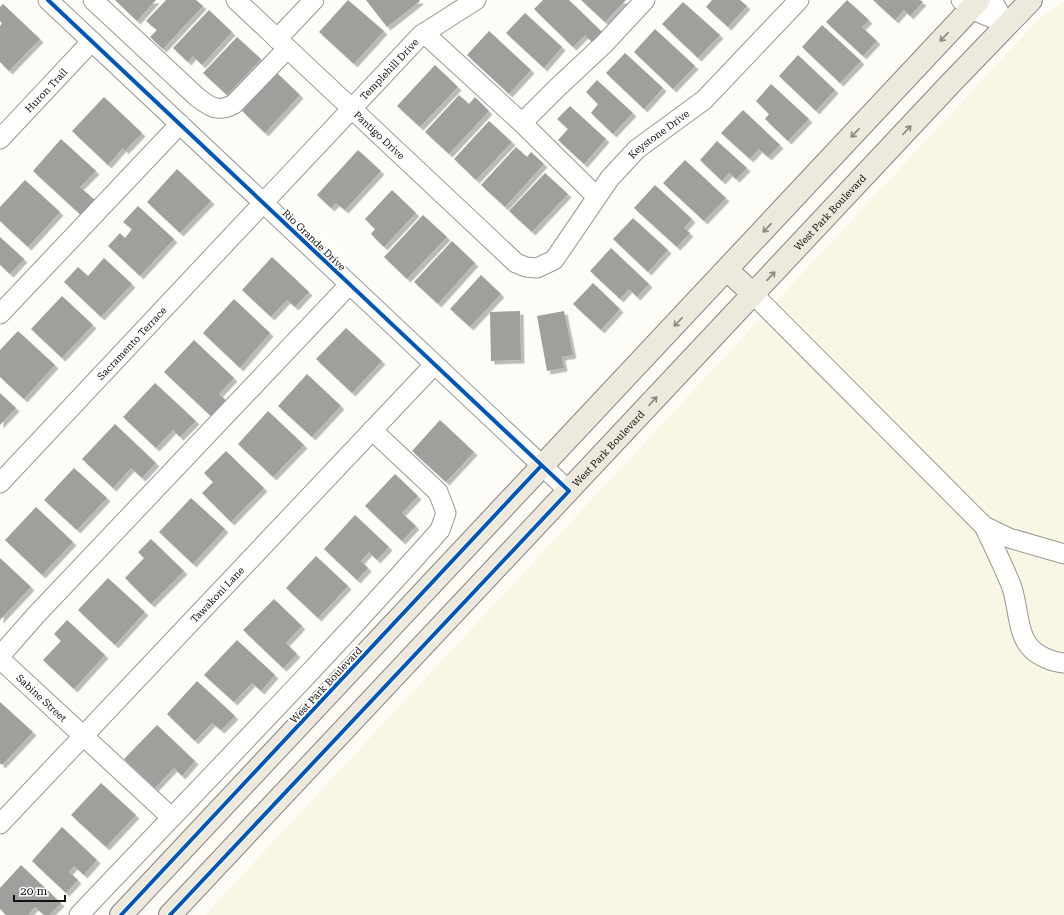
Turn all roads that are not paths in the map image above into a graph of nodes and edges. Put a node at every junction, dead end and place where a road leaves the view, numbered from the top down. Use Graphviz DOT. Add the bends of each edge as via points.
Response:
graph roads {
  1 [pos="48,0"];
  2 [pos="93,0"];
  3 [pos="236,0"];
  4 [pos="314,0"];
  5 [pos="476,0"];
  6 [pos="645,0"];
  7 [pos="799,0"];
  8 [pos="992,0"];
  9 [pos="1031,0"];
  10 [pos="970,3"];
  11 [pos="1006,24"];
  12 [pos="424,33"];
  13 [pos="92,41"];
  14 [pos="282,44"];
  15 [pos="351,109"];
  16 [pos="522,123"];
  17 [pos="180,124"];
  18 [pos="0,139"];
  19 [pos="597,197"];
  20 [pos="263,202"];
  21 [pos="526,267"];
  22 [pos="727,270"];
  23 [pos="350,285"];
  24 [pos="753,294"];
  25 [pos="0,314"];
  26 [pos="434,365"];
  27 [pos="372,430"];
  28 [pos="541,466"];
  29 [pos="0,483"];
  30 [pos="568,490"];
  31 [pos="984,526"];
  32 [pos="1064,554"];
  33 [pos="0,657"];
  34 [pos="1064,663"];
  35 [pos="83,737"];
  36 [pos="171,817"];
  37 [pos="0,824"];
  38 [pos="79,915"];
  39 [pos="121,915"];
  40 [pos="170,915"];
  1 -- 13 [label="street, Rio Grande Drive"];
  2 -- 14 [label="street" via="196,97 218,110 234,104"];
  3 -- 14 [label="street, Pantigo Drive"];
  4 -- 14 [label="street"];
  5 -- 12 [label="street, Templehill Drive"];
  6 -- 16 [label="street" via="604,44"];
  7 -- 19 [label="street, Keystone Drive" via="704,100 638,148 610,178"];
  8 -- 11 [label="street"];
  9 -- 11 [label="main road, West Park Boulevard"];
  10 -- 11 [label="street"];
  10 -- 22 [label="main road, West Park Boulevard, one-way"];
  24 -- 11 [label="main road, West Park Boulevard, one-way"];
  12 -- 15 [label="street, Templehill Drive"];
  12 -- 16 [label="street"];
  13 -- 17 [label="street, Rio Grande Drive"];
  13 -- 18 [label="street, Huron Trail"];
  14 -- 15 [label="street, Pantigo Drive"];
  15 -- 20 [label="street, Templehill Drive"];
  15 -- 21 [label="street, Pantigo Drive" via="516,263"];
  16 -- 19 [label="street"];
  17 -- 20 [label="street, Rio Grande Drive"];
  17 -- 25 [label="street"];
  19 -- 21 [label="street, Keystone Drive" via="554,260 536,268"];
  20 -- 23 [label="street, Rio Grande Drive"];
  20 -- 29 [label="street, Sacramento Terrace"];
  22 -- 24 [label="main road"];
  22 -- 28 [label="main road, West Park Boulevard, one-way"];
  23 -- 26 [label="street, Rio Grande Drive"];
  23 -- 33 [label="street" via="36,615"];
  30 -- 24 [label="main road, West Park Boulevard, one-way"];
  24 -- 31 [label="street"];
  26 -- 27 [label="street, Tawakoni Lane"];
  26 -- 28 [label="street, Rio Grande Drive"];
  27 -- 35 [label="street, Tawakoni Lane"];
  27 -- 36 [label="street" via="438,492 446,513 440,530 274,712"];
  28 -- 30 [label="street, Rio Grande Drive"];
  28 -- 39 [label="main road, West Park Boulevard"];
  30 -- 40 [label="main road, West Park Boulevard"];
  31 -- 32 [label="street" via="1009,538"];
  31 -- 34 [label="street" via="1011,586 1028,646 1046,659"];
  33 -- 35 [label="street, Sabine Street"];
  35 -- 36 [label="street, Sabine Street" via="97,747"];
  35 -- 37 [label="street, Tawakoni Lane"];
  36 -- 38 [label="street"];
}
